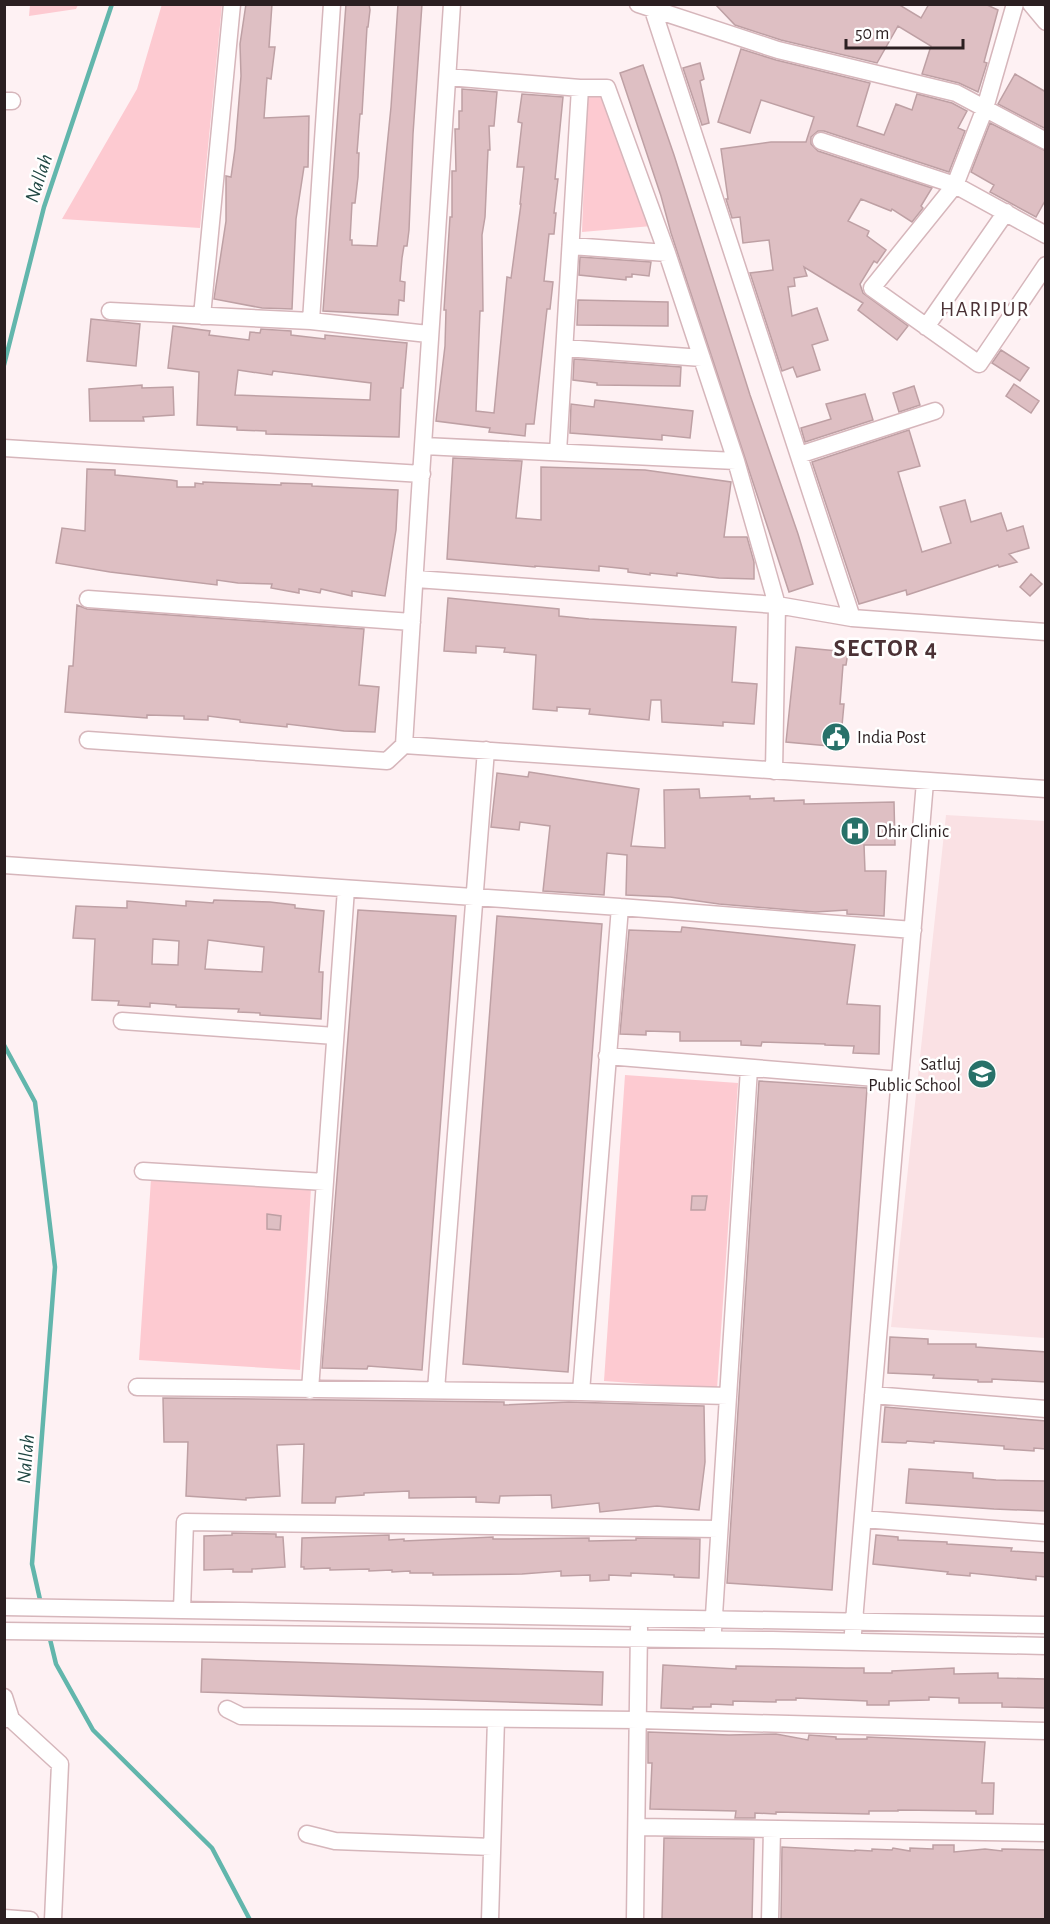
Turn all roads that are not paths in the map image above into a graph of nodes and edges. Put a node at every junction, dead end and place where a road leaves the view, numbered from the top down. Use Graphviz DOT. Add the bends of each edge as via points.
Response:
graph roads {
  1 [pos="232,4"];
  2 [pos="332,4"];
  3 [pos="452,4"];
  4 [pos="1015,4"];
  5 [pos="1031,4"];
  6 [pos="646,7"];
  7 [pos="1046,22"];
  8 [pos="448,77"];
  9 [pos="580,88"];
  10 [pos="985,108"];
  11 [pos="821,141"];
  12 [pos="1046,141"];
  13 [pos="955,185"];
  14 [pos="1006,212"];
  15 [pos="1046,235"];
  16 [pos="571,246"];
  17 [pos="668,253"];
  18 [pos="1046,265"];
  19 [pos="110,311"];
  20 [pos="202,316"];
  21 [pos="310,321"];
  22 [pos="926,327"];
  23 [pos="428,334"];
  24 [pos="565,348"];
  25 [pos="702,358"];
  26 [pos="935,411"];
  27 [pos="424,446"];
  28 [pos="4,447"];
  29 [pos="558,452"];
  30 [pos="799,455"];
  31 [pos="736,461"];
  32 [pos="422,474"];
  33 [pos="416,579"];
  34 [pos="88,599"];
  35 [pos="777,605"];
  36 [pos="852,618"];
  37 [pos="412,622"];
  38 [pos="1046,632"];
  39 [pos="88,740"];
  40 [pos="404,745"];
  41 [pos="486,750"];
  42 [pos="774,771"];
  43 [pos="925,782"];
  44 [pos="1046,789"];
  45 [pos="4,865"];
  46 [pos="346,889"];
  47 [pos="475,898"];
  48 [pos="620,907"];
  49 [pos="913,930"];
  50 [pos="122,1021"];
  51 [pos="335,1036"];
  52 [pos="607,1056"];
  53 [pos="749,1069"];
  54 [pos="900,1080"];
  55 [pos="143,1171"];
  56 [pos="325,1182"];
  57 [pos="138,1387"];
  58 [pos="310,1390"];
  59 [pos="436,1390"];
  60 [pos="580,1392"];
  61 [pos="873,1395"];
  62 [pos="728,1396"];
  63 [pos="1046,1408"];
  64 [pos="862,1519"];
  65 [pos="719,1529"];
  66 [pos="1046,1533"];
  67 [pos="4,1607"];
  68 [pos="183,1610"];
  69 [pos="639,1618"];
  70 [pos="713,1619"];
  71 [pos="854,1622"];
  72 [pos="1046,1625"];
  73 [pos="4,1631"];
  74 [pos="639,1639"];
  75 [pos="712,1640"];
  76 [pos="852,1642"];
  77 [pos="1046,1646"];
  78 [pos="4,1697"];
  79 [pos="227,1709"];
  80 [pos="8,1719"];
  81 [pos="496,1719"];
  82 [pos="638,1720"];
  83 [pos="1046,1731"];
  84 [pos="637,1827"];
  85 [pos="772,1829"];
  86 [pos="307,1833"];
  87 [pos="1046,1833"];
  88 [pos="492,1847"];
  89 [pos="4,1918"];
  90 [pos="30,1920"];
  91 [pos="53,1920"];
  92 [pos="490,1920"];
  93 [pos="635,1920"];
  94 [pos="770,1920"];
  1 -- 20 [label="street"];
  2 -- 21 [label="street"];
  3 -- 8 [label="street"];
  4 -- 10 [label="street"];
  5 -- 7 [label="street"];
  6 -- 10 [label="street" via="778,50 956,93"];
  6 -- 30 [label="street"];
  8 -- 9 [label="street"];
  8 -- 23 [label="street"];
  9 -- 16 [label="street"];
  9 -- 17 [label="street" via="607,88"];
  10 -- 12 [label="street"];
  10 -- 13 [label="street"];
  11 -- 13 [label="street"];
  13 -- 14 [label="street"];
  13 -- 22 [label="street" via="873,288"];
  14 -- 15 [label="street"];
  14 -- 22 [label="street"];
  16 -- 17 [label="street"];
  16 -- 24 [label="street"];
  17 -- 25 [label="street"];
  18 -- 22 [label="street" via="979,364"];
  19 -- 20 [label="street"];
  20 -- 21 [label="street"];
  21 -- 23 [label="street"];
  23 -- 27 [label="street"];
  24 -- 25 [label="street"];
  24 -- 29 [label="street"];
  25 -- 31 [label="street"];
  26 -- 30 [label="street"];
  27 -- 29 [label="street"];
  27 -- 32 [label="street"];
  28 -- 32 [label="street"];
  29 -- 31 [label="street"];
  30 -- 36 [label="street"];
  31 -- 35 [label="street"];
  32 -- 33 [label="street"];
  33 -- 35 [label="street"];
  33 -- 37 [label="street"];
  34 -- 37 [label="street"];
  35 -- 36 [label="street"];
  35 -- 42 [label="street"];
  36 -- 38 [label="street"];
  37 -- 40 [label="street"];
  39 -- 40 [label="street" via="387,761"];
  40 -- 41 [label="street"];
  41 -- 42 [label="street"];
  41 -- 47 [label="street"];
  42 -- 43 [label="street"];
  43 -- 44 [label="street"];
  43 -- 49 [label="street"];
  45 -- 46 [label="street"];
  46 -- 47 [label="street"];
  46 -- 51 [label="street"];
  47 -- 48 [label="street"];
  47 -- 59 [label="street"];
  48 -- 49 [label="street"];
  48 -- 52 [label="street"];
  49 -- 54 [label="street"];
  50 -- 51 [label="street"];
  51 -- 56 [label="street"];
  52 -- 53 [label="street"];
  52 -- 60 [label="street"];
  53 -- 54 [label="street"];
  53 -- 62 [label="street"];
  54 -- 61 [label="street"];
  55 -- 56 [label="street"];
  56 -- 58 [label="street"];
  57 -- 58 [label="street"];
  58 -- 59 [label="street"];
  59 -- 60 [label="street"];
  60 -- 62 [label="street"];
  61 -- 63 [label="street"];
  61 -- 64 [label="street"];
  62 -- 65 [label="street"];
  64 -- 66 [label="street"];
  64 -- 71 [label="street"];
  65 -- 68 [label="street" via="185,1522"];
  65 -- 70 [label="street"];
  67 -- 68 [label="street"];
  68 -- 69 [label="street"];
  69 -- 70 [label="street"];
  69 -- 74 [label="street"];
  70 -- 71 [label="street"];
  70 -- 75 [label="street"];
  71 -- 72 [label="street"];
  71 -- 76 [label="street"];
  73 -- 74 [label="street"];
  74 -- 75 [label="street"];
  74 -- 82 [label="street"];
  75 -- 76 [label="street"];
  76 -- 77 [label="street"];
  78 -- 80 [label="street"];
  79 -- 81 [label="street" via="241,1716"];
  80 -- 91 [label="street" via="60,1764"];
  81 -- 82 [label="street"];
  81 -- 88 [label="street"];
  82 -- 83 [label="street"];
  82 -- 84 [label="street"];
  84 -- 85 [label="street"];
  84 -- 93 [label="street"];
  85 -- 87 [label="street"];
  85 -- 94 [label="street"];
  86 -- 88 [label="street" via="335,1841"];
  88 -- 92 [label="street"];
  89 -- 90 [label="street"];
}
